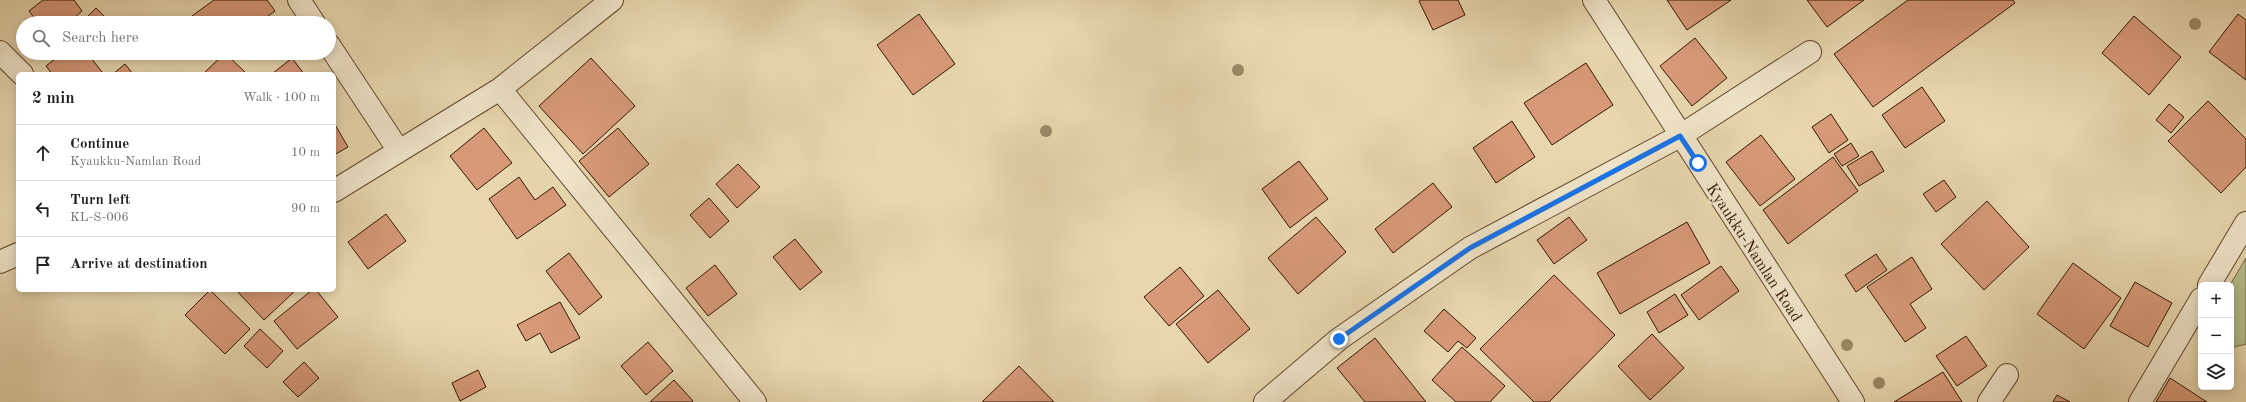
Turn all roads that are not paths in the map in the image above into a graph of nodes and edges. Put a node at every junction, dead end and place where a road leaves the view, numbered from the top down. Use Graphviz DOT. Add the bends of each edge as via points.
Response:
graph roads {
  1 [pos="299,0"];
  2 [pos="612,0"];
  3 [pos="1594,0"];
  4 [pos="309,16"];
  5 [pos="0,52"];
  6 [pos="1810,52"];
  7 [pos="336,56"];
  8 [pos="20,72"];
  9 [pos="500,89"];
  10 [pos="1680,136"];
  11 [pos="399,151"];
  12 [pos="336,190"];
  13 [pos="2246,223"];
  14 [pos="16,255"];
  15 [pos="0,262"];
  16 [pos="2211,282"];
  17 [pos="2198,304"];
  18 [pos="2007,375"];
  19 [pos="756,402"];
  20 [pos="1265,402"];
  21 [pos="1853,402"];
  22 [pos="1989,402"];
  23 [pos="2140,402"];
  1 -- 4 [label="street"];
  2 -- 9 [label="street"];
  3 -- 10 [label="street, Kyaukku-Namlan Road"];
  5 -- 8 [label="street"];
  6 -- 10 [label="street"];
  7 -- 11 [label="street"];
  9 -- 11 [label="street"];
  9 -- 19 [label="street"];
  10 -- 20 [label="street" via="1470,248 1339,339"];
  10 -- 21 [label="street, Kyaukku-Namlan Road"];
  11 -- 12 [label="street"];
  13 -- 16 [label="street"];
  14 -- 15 [label="street"];
  17 -- 23 [label="street"];
  18 -- 22 [label="street"];
}
